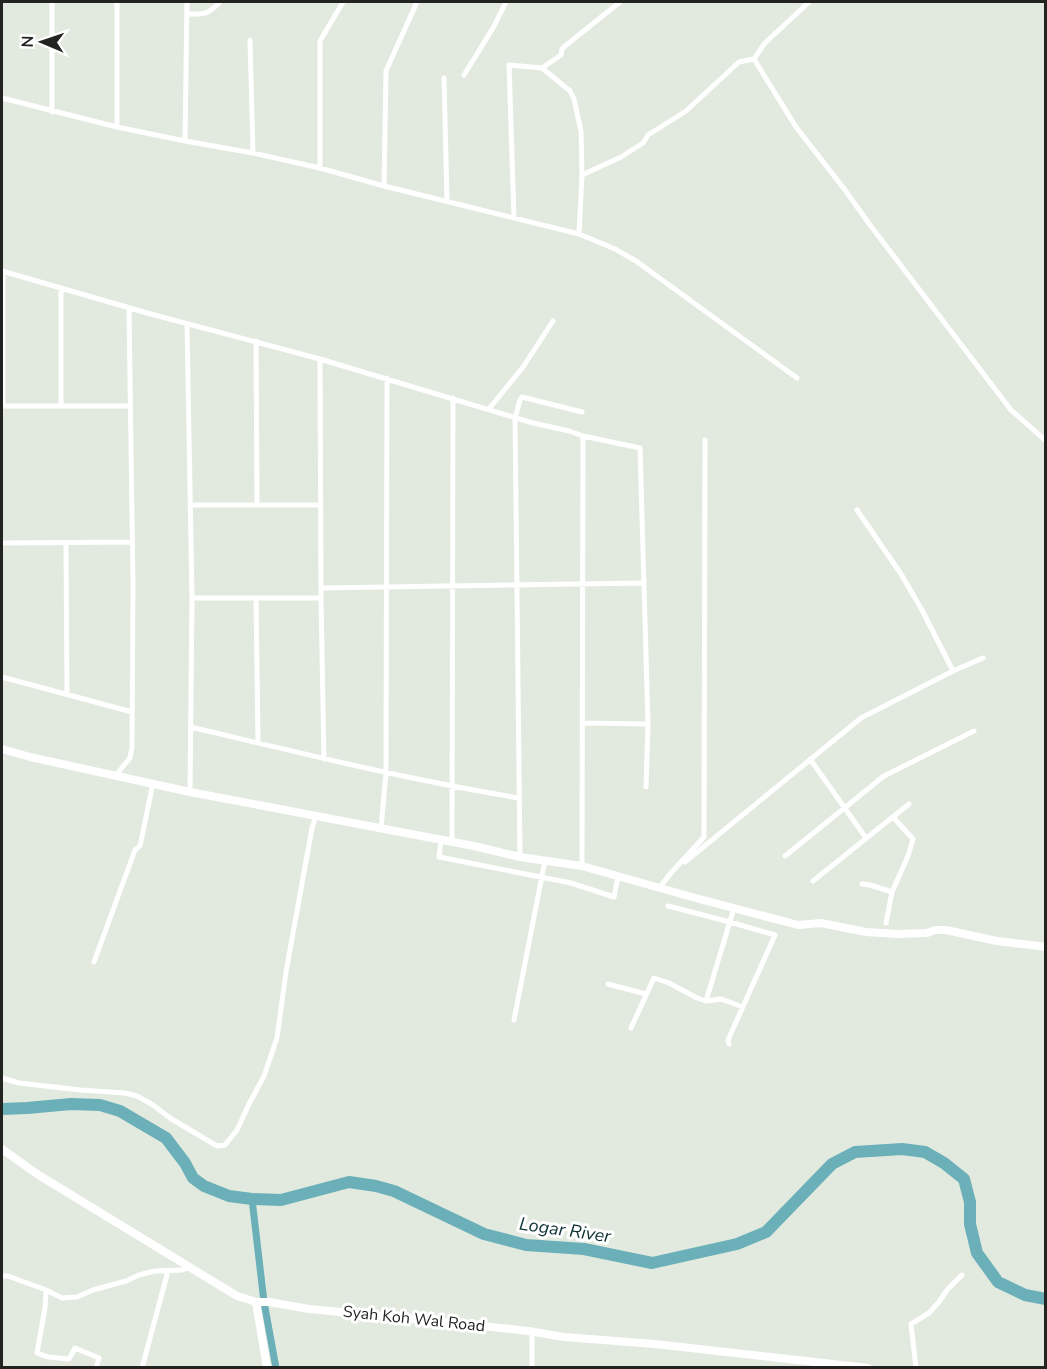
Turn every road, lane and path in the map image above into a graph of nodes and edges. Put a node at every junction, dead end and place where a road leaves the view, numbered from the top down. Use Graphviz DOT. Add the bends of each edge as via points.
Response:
graph roads {
  1 [pos="52,2"];
  2 [pos="117,2"];
  3 [pos="187,2"];
  4 [pos="220,2"];
  5 [pos="343,2"];
  6 [pos="417,2"];
  7 [pos="506,2"];
  8 [pos="620,2"];
  9 [pos="809,2"];
  10 [pos="188,14"];
  11 [pos="250,40"];
  12 [pos="754,59"];
  13 [pos="542,68"];
  14 [pos="464,75"];
  15 [pos="444,78"];
  16 [pos="2,98"];
  17 [pos="52,112"];
  18 [pos="117,127"];
  19 [pos="185,141"];
  20 [pos="253,153"];
  21 [pos="320,168"];
  22 [pos="582,175"];
  23 [pos="384,186"];
  24 [pos="447,201"];
  25 [pos="513,218"];
  26 [pos="579,234"];
  27 [pos="2,271"];
  28 [pos="61,289"];
  29 [pos="129,308"];
  30 [pos="553,321"];
  31 [pos="188,324"];
  32 [pos="256,341"];
  33 [pos="320,359"];
  34 [pos="387,378"];
  35 [pos="797,378"];
  36 [pos="453,398"];
  37 [pos="2,406"];
  38 [pos="61,406"];
  39 [pos="129,406"];
  40 [pos="489,409"];
  41 [pos="582,412"];
  42 [pos="515,418"];
  43 [pos="583,436"];
  44 [pos="705,440"];
  45 [pos="1046,441"];
  46 [pos="190,505"];
  47 [pos="257,505"];
  48 [pos="320,505"];
  49 [pos="857,510"];
  50 [pos="132,542"];
  51 [pos="2,543"];
  52 [pos="66,543"];
  53 [pos="583,583"];
  54 [pos="644,584"];
  55 [pos="517,585"];
  56 [pos="386,586"];
  57 [pos="453,586"];
  58 [pos="321,588"];
  59 [pos="192,598"];
  60 [pos="256,598"];
  61 [pos="321,598"];
  62 [pos="983,658"];
  63 [pos="953,671"];
  64 [pos="2,677"];
  65 [pos="67,695"];
  66 [pos="132,712"];
  67 [pos="582,723"];
  68 [pos="648,724"];
  69 [pos="191,728"];
  70 [pos="975,731"];
  71 [pos="258,744"];
  72 [pos="2,749"];
  73 [pos="324,759"];
  74 [pos="810,759"];
  75 [pos="386,772"];
  76 [pos="116,775"];
  77 [pos="152,785"];
  78 [pos="453,787"];
  79 [pos="646,787"];
  80 [pos="190,792"];
  81 [pos="519,798"];
  82 [pos="909,804"];
  83 [pos="845,808"];
  84 [pos="893,817"];
  85 [pos="315,819"];
  86 [pos="381,829"];
  87 [pos="866,838"];
  88 [pos="441,841"];
  89 [pos="452,843"];
  90 [pos="520,856"];
  91 [pos="785,856"];
  92 [pos="545,860"];
  93 [pos="582,866"];
  94 [pos="669,875"];
  95 [pos="543,877"];
  96 [pos="618,877"];
  97 [pos="813,881"];
  98 [pos="862,884"];
  99 [pos="659,888"];
  100 [pos="892,892"];
  101 [pos="668,906"];
  102 [pos="734,908"];
  103 [pos="730,922"];
  104 [pos="886,923"];
  105 [pos="1046,947"];
  106 [pos="94,962"];
  107 [pos="608,984"];
  108 [pos="646,994"];
  109 [pos="706,1001"];
  110 [pos="743,1007"];
  111 [pos="514,1020"];
  112 [pos="631,1028"];
  113 [pos="729,1044"];
  114 [pos="2,1078"];
  115 [pos="2,1149"];
  116 [pos="191,1267"];
  117 [pos="168,1271"];
  118 [pos="962,1275"];
  119 [pos="2,1276"];
  120 [pos="46,1290"];
  121 [pos="258,1302"];
  122 [pos="532,1332"];
  123 [pos="96,1368"];
  124 [pos="142,1368"];
  125 [pos="267,1368"];
  126 [pos="532,1368"];
  127 [pos="868,1368"];
  128 [pos="916,1368"];
  1 -- 17 [label="street"];
  2 -- 18 [label="street"];
  3 -- 10 [label="street"];
  4 -- 10 [label="street" via="206,14"];
  5 -- 21 [label="street" via="320,41"];
  6 -- 23 [label="street" via="386,71"];
  7 -- 14 [label="street"];
  8 -- 13 [label="street"];
  9 -- 12 [label="street"];
  10 -- 19 [label="street"];
  11 -- 20 [label="street"];
  12 -- 22 [label="street" via="739,62 686,111 648,135 643,143"];
  12 -- 45 [label="street" via="796,127 1011,410"];
  13 -- 22 [label="street" via="574,99 582,131"];
  13 -- 25 [label="street" via="509,65"];
  15 -- 24 [label="street"];
  16 -- 17 [label="street"];
  17 -- 18 [label="street"];
  18 -- 19 [label="street"];
  19 -- 20 [label="street"];
  20 -- 21 [label="street"];
  21 -- 23 [label="street"];
  22 -- 26 [label="street"];
  23 -- 24 [label="street"];
  24 -- 25 [label="street"];
  25 -- 26 [label="street"];
  26 -- 35 [label="street" via="636,261"];
  27 -- 28 [label="street"];
  27 -- 37 [label="street"];
  28 -- 29 [label="street"];
  28 -- 38 [label="street"];
  29 -- 31 [label="street"];
  29 -- 39 [label="street"];
  30 -- 40 [label="street"];
  31 -- 32 [label="street"];
  31 -- 46 [label="street"];
  32 -- 33 [label="street"];
  32 -- 47 [label="street"];
  33 -- 34 [label="street"];
  33 -- 48 [label="street"];
  34 -- 36 [label="street"];
  34 -- 56 [label="street"];
  36 -- 40 [label="street"];
  36 -- 57 [label="street"];
  37 -- 38 [label="street"];
  38 -- 39 [label="street"];
  39 -- 50 [label="street"];
  40 -- 42 [label="street"];
  41 -- 42 [label="street" via="522,397"];
  42 -- 43 [label="street"];
  42 -- 55 [label="street"];
  43 -- 53 [label="street"];
  43 -- 54 [label="street" via="640,448"];
  44 -- 94 [label="street" via="704,837"];
  46 -- 47 [label="street"];
  46 -- 59 [label="street"];
  47 -- 48 [label="street"];
  48 -- 58 [label="street"];
  49 -- 63 [label="street" via="901,574"];
  50 -- 52 [label="street"];
  50 -- 66 [label="street"];
  51 -- 52 [label="street"];
  52 -- 65 [label="street"];
  53 -- 54 [label="street"];
  53 -- 55 [label="street"];
  53 -- 67 [label="street"];
  54 -- 68 [label="street"];
  55 -- 57 [label="street"];
  55 -- 81 [label="street"];
  56 -- 57 [label="street"];
  56 -- 58 [label="street"];
  56 -- 75 [label="street"];
  57 -- 78 [label="street"];
  58 -- 61 [label="street"];
  59 -- 60 [label="street"];
  59 -- 69 [label="street"];
  60 -- 61 [label="street"];
  60 -- 71 [label="street"];
  61 -- 73 [label="street"];
  62 -- 63 [label="street"];
  63 -- 74 [label="street" via="861,718"];
  64 -- 65 [label="street"];
  65 -- 66 [label="street"];
  66 -- 76 [label="street" via="130,758"];
  67 -- 68 [label="street"];
  67 -- 93 [label="street"];
  68 -- 79 [label="street"];
  69 -- 71 [label="street"];
  69 -- 80 [label="street"];
  70 -- 83 [label="street" via="884,776"];
  71 -- 73 [label="street"];
  72 -- 76 [label="street"];
  73 -- 75 [label="street"];
  74 -- 83 [label="street"];
  74 -- 94 [label="street"];
  75 -- 78 [label="street"];
  75 -- 86 [label="street"];
  76 -- 77 [label="street"];
  77 -- 80 [label="street"];
  77 -- 106 [label="street" via="140,846 135,850"];
  78 -- 81 [label="street"];
  78 -- 89 [label="street"];
  80 -- 85 [label="street"];
  81 -- 90 [label="street"];
  82 -- 84 [label="street"];
  83 -- 87 [label="street"];
  83 -- 91 [label="street"];
  84 -- 87 [label="street"];
  84 -- 100 [label="street" via="913,839"];
  85 -- 86 [label="street"];
  85 -- 114 [label="street" via="277,1038 264,1077 237,1130 225,1144 217,1146 125,1092 80,1090"];
  86 -- 88 [label="street"];
  87 -- 97 [label="street"];
  88 -- 89 [label="street"];
  88 -- 95 [label="street" via="439,857"];
  89 -- 90 [label="street"];
  90 -- 92 [label="street"];
  92 -- 93 [label="street"];
  92 -- 95 [label="street"];
  93 -- 96 [label="street"];
  94 -- 99 [label="street"];
  95 -- 96 [label="street" via="614,897"];
  95 -- 111 [label="street"];
  96 -- 99 [label="street"];
  98 -- 100 [label="street"];
  99 -- 102 [label="street"];
  100 -- 104 [label="street"];
  101 -- 103 [label="street"];
  102 -- 103 [label="street"];
  102 -- 105 [label="street" via="798,925 820,923 897,934 946,930"];
  103 -- 109 [label="street"];
  103 -- 110 [label="street" via="775,935"];
  107 -- 108 [label="street"];
  108 -- 109 [label="street" via="654,978"];
  108 -- 112 [label="street"];
  109 -- 110 [label="street" via="721,999"];
  110 -- 113 [label="street"];
  115 -- 116 [label="street, Syah Koh Wal Road"];
  116 -- 117 [label="street"];
  116 -- 121 [label="street, Syah Koh Wal Road" via="237,1296"];
  117 -- 120 [label="street" via="139,1275 77,1297 62,1298"];
  117 -- 124 [label="street"];
  118 -- 128 [label="street" via="928,1313 911,1324"];
  119 -- 120 [label="street"];
  120 -- 123 [label="street" via="37,1353 69,1359 75,1348 99,1358"];
  121 -- 122 [label="street, Syah Koh Wal Road"];
  121 -- 125 [label="street"];
  122 -- 126 [label="street"];
  122 -- 127 [label="street, Syah Koh Wal Road"];
}
